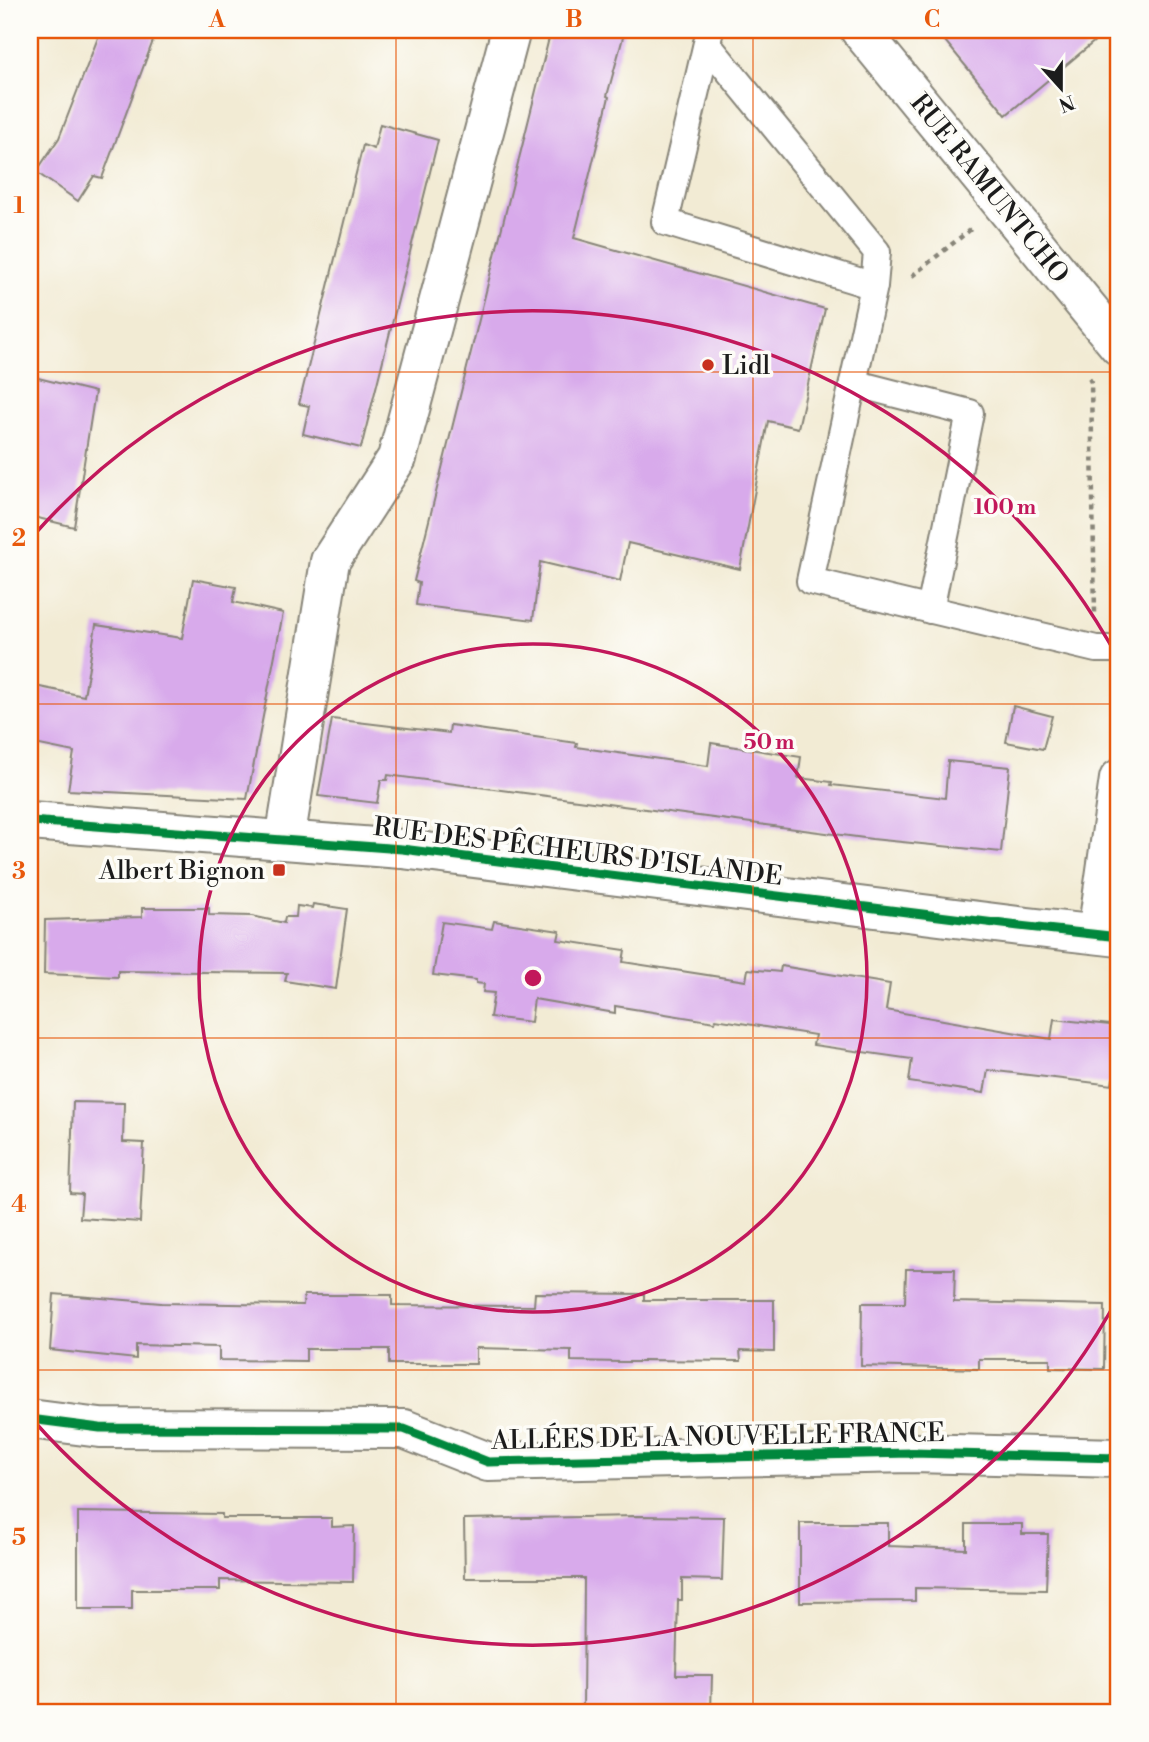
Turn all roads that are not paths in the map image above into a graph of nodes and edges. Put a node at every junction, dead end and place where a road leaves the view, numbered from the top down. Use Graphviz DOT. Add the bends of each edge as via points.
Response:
graph roads {
  1 [pos="511,30"];
  2 [pos="860,30"];
  3 [pos="709,37"];
  4 [pos="871,298"];
  5 [pos="1119,346"];
  6 [pos="853,383"];
  7 [pos="930,610"];
  8 [pos="1108,649"];
  9 [pos="1119,779"];
  10 [pos="30,821"];
  11 [pos="285,840"];
  12 [pos="1108,935"];
  13 [pos="30,1419"];
  14 [pos="1119,1458"];
  1 -- 11 [label="street" via="397,458 330,561"];
  2 -- 5 [label="street, RUE RAMUNTCHO"];
  3 -- 4 [label="lane" via="877,252"];
  3 -- 4 [label="lane" via="665,222"];
  4 -- 6 [label="lane"];
  6 -- 7 [label="lane" via="970,413"];
  6 -- 7 [label="lane" via="810,581"];
  7 -- 8 [label="lane"];
  9 -- 12 [label="street"];
  10 -- 11 [label="street, RUE DES PÊCHEURS D'ISLANDE"];
  11 -- 12 [label="street, RUE DES PÊCHEURS D'ISLANDE" via="402,849"];
  13 -- 14 [label="street, ALLÉES DE LA NOUVELLE FRANCE" via="100,1428 404,1429 488,1462 912,1454"];
}
